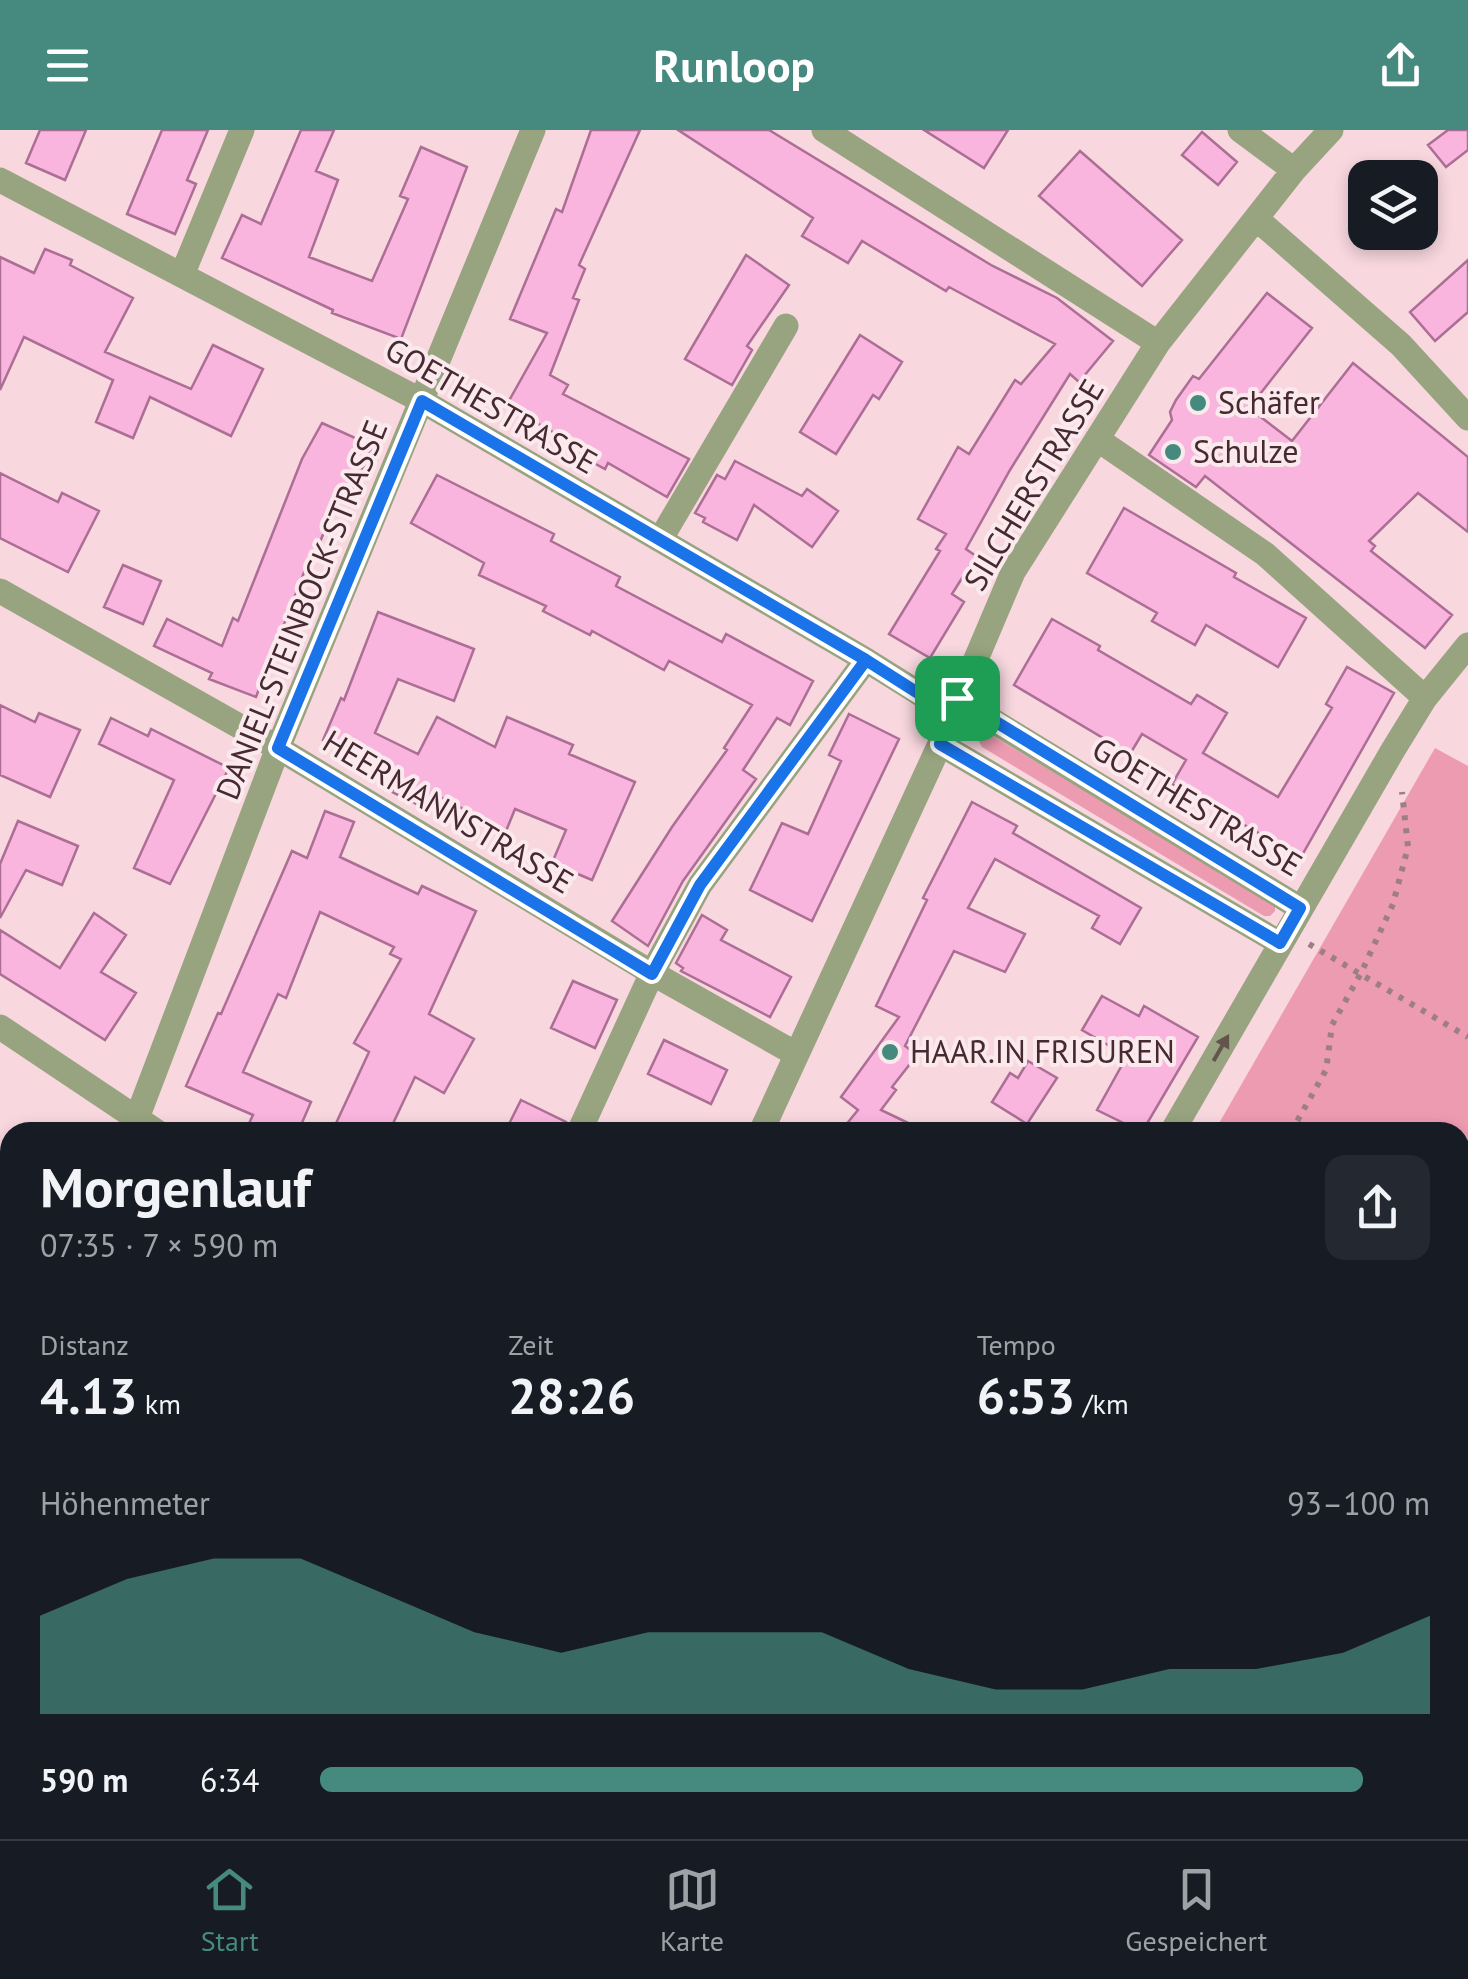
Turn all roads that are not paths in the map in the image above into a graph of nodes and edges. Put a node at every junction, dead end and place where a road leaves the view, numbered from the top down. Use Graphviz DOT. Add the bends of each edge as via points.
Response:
graph roads {
  1 [pos="242,130"];
  2 [pos="533,130"];
  3 [pos="824,130"];
  4 [pos="1240,130"];
  5 [pos="1331,130"];
  6 [pos="1294,170"];
  7 [pos="0,180"];
  8 [pos="1258,220"];
  9 [pos="182,276"];
  10 [pos="786,326"];
  11 [pos="1158,343"];
  12 [pos="422,401"];
  13 [pos="1468,418"];
  14 [pos="1096,438"];
  15 [pos="660,540"];
  16 [pos="0,592"];
  17 [pos="1468,645"];
  18 [pos="866,660"];
  19 [pos="1425,698"];
  20 [pos="954,706"];
  21 [pos="940,744"];
  22 [pos="278,748"];
  23 [pos="1300,908"];
  24 [pos="1283,937"];
  25 [pos="652,974"];
  26 [pos="0,1027"];
  27 [pos="796,1054"];
  28 [pos="142,1122"];
  29 [pos="148,1122"];
  30 [pos="584,1122"];
  31 [pos="765,1122"];
  32 [pos="1178,1122"];
  1 -- 9 [label="street"];
  2 -- 12 [label="street, DANIEL-STEINBOCK-STRASSE"];
  3 -- 11 [label="street"];
  4 -- 6 [label="street"];
  5 -- 6 [label="street, SILCHERSTRASSE"];
  6 -- 8 [label="street, SILCHERSTRASSE"];
  7 -- 9 [label="street, GOETHESTRASSE"];
  8 -- 11 [label="street, SILCHERSTRASSE"];
  8 -- 13 [label="street" via="1400,346"];
  9 -- 12 [label="street, GOETHESTRASSE"];
  10 -- 15 [label="street"];
  11 -- 14 [label="street, SILCHERSTRASSE"];
  12 -- 15 [label="street, GOETHESTRASSE"];
  12 -- 22 [label="street, DANIEL-STEINBOCK-STRASSE"];
  14 -- 19 [label="street" via="1265,554"];
  14 -- 20 [label="street, SILCHERSTRASSE" via="1013,572"];
  15 -- 18 [label="street, GOETHESTRASSE"];
  16 -- 22 [label="street, HEERMANNSTRASSE"];
  17 -- 19 [label="street"];
  18 -- 20 [label="street, GOETHESTRASSE"];
  18 -- 25 [label="street" via="700,885"];
  19 -- 23 [label="street"];
  20 -- 21 [label="street, SILCHERSTRASSE"];
  20 -- 23 [label="street, GOETHESTRASSE"];
  21 -- 24 [label="street"];
  21 -- 27 [label="street, SILCHERSTRASSE"];
  22 -- 25 [label="street, HEERMANNSTRASSE"];
  22 -- 29 [label="street, DANIEL-STEINBOCK-STRASSE"];
  23 -- 24 [label="street"];
  32 -- 24 [label="street, one-way"];
  25 -- 27 [label="street, HEERMANNSTRASSE"];
  25 -- 30 [label="street"];
  26 -- 28 [label="street"];
  27 -- 31 [label="street, SILCHERSTRASSE"];
}
